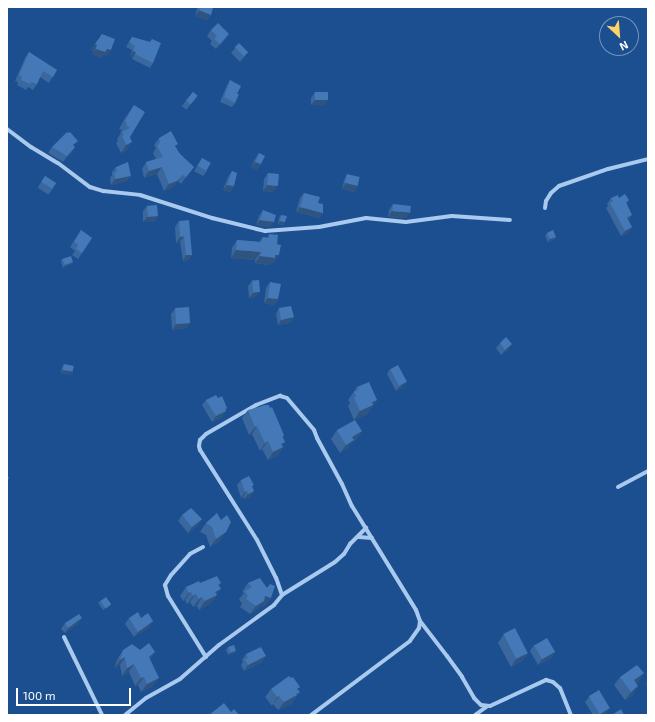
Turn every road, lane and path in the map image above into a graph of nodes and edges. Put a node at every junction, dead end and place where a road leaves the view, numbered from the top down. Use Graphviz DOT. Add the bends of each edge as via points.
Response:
graph roads {
  1 [pos="7,129"];
  2 [pos="648,159"];
  3 [pos="545,208"];
  4 [pos="510,220"];
  5 [pos="648,471"];
  6 [pos="618,487"];
  7 [pos="366,528"];
  8 [pos="359,537"];
  9 [pos="372,538"];
  10 [pos="203,546"];
  11 [pos="282,595"];
  12 [pos="420,621"];
  13 [pos="64,637"];
  14 [pos="206,657"];
  15 [pos="486,706"];
  16 [pos="102,715"];
  17 [pos="125,715"];
  18 [pos="311,715"];
  19 [pos="475,715"];
  20 [pos="571,715"];
  1 -- 4 [label="street" via="90,188 140,195 212,218 265,231 319,227 366,218 406,222 452,216"];
  2 -- 3 [label="street" via="608,169 559,186 551,193"];
  5 -- 6 [label="street"];
  7 -- 8 [label="street"];
  7 -- 9 [label="street"];
  7 -- 11 [label="street" via="352,506 314,430 287,398 280,396 268,400 206,434 200,440 200,450 257,540"];
  8 -- 9 [label="street"];
  8 -- 11 [label="street" via="335,562"];
  9 -- 12 [label="street" via="416,610"];
  10 -- 14 [label="street" via="190,554 165,585 168,596"];
  11 -- 14 [label="street" via="274,605"];
  12 -- 15 [label="street" via="462,677 474,698"];
  12 -- 18 [label="street" via="419,628 410,641"];
  13 -- 16 [label="street"];
  14 -- 17 [label="street" via="180,679 146,698"];
  15 -- 19 [label="street"];
  15 -- 20 [label="street" via="546,680 560,688"];
}
